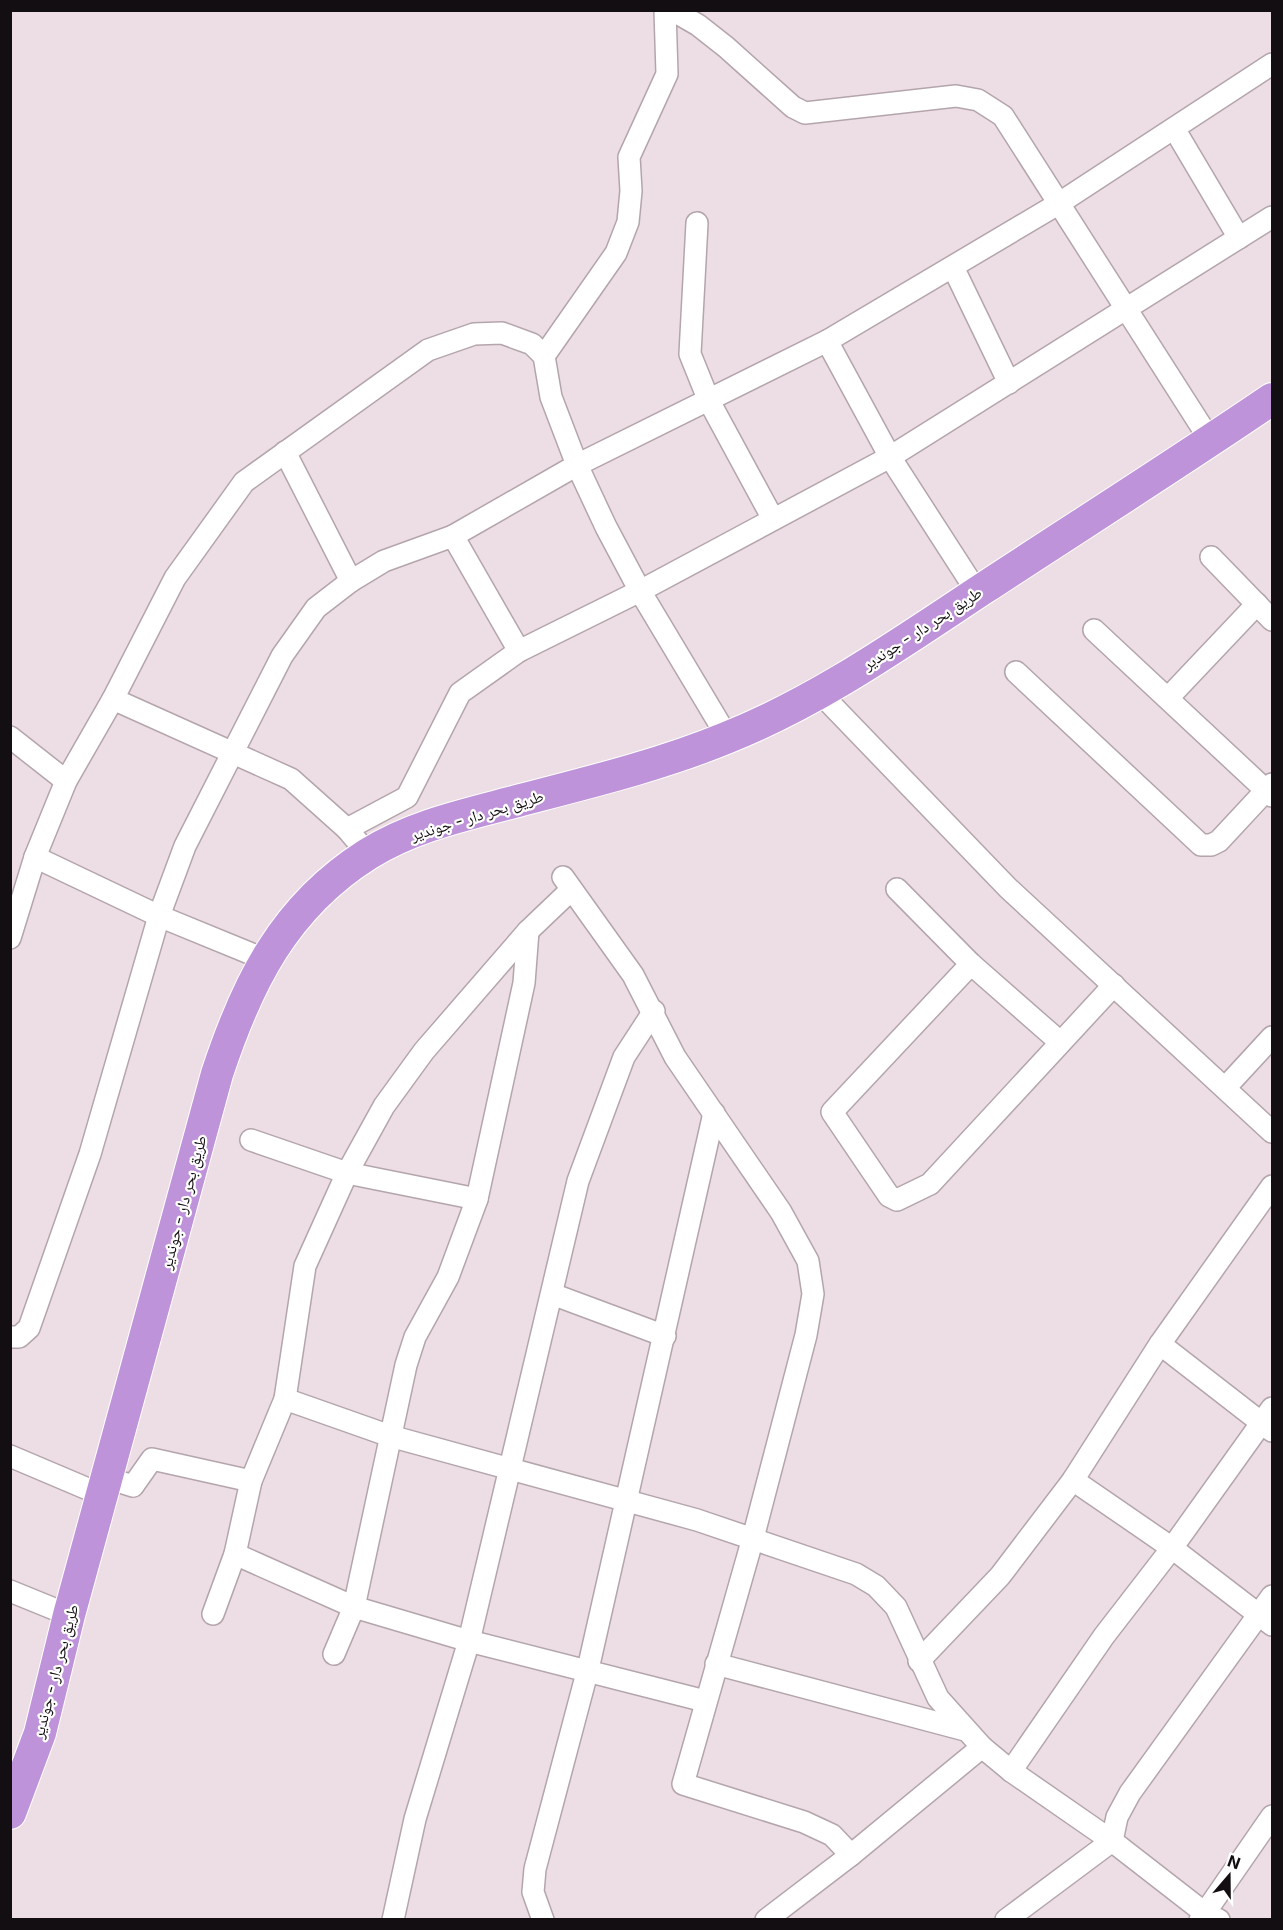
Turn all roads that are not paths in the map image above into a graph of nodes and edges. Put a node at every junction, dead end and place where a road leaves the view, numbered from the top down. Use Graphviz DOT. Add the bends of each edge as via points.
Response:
graph roads {
  1 [pos="666,10"];
  2 [pos="672,10"];
  3 [pos="1272,64"];
  4 [pos="1175,130"];
  5 [pos="1058,204"];
  6 [pos="1272,217"];
  7 [pos="698,223"];
  8 [pos="1239,238"];
  9 [pos="953,267"];
  10 [pos="1126,309"];
  11 [pos="827,341"];
  12 [pos="544,356"];
  13 [pos="1009,383"];
  14 [pos="709,401"];
  15 [pos="1269,407"];
  16 [pos="1210,440"];
  17 [pos="285,452"];
  18 [pos="890,457"];
  19 [pos="577,465"];
  20 [pos="773,519"];
  21 [pos="453,536"];
  22 [pos="1211,557"];
  23 [pos="351,581"];
  24 [pos="640,591"];
  25 [pos="977,592"];
  26 [pos="1257,604"];
  27 [pos="1272,620"];
  28 [pos="1095,630"];
  29 [pos="519,651"];
  30 [pos="1016,672"];
  31 [pos="819,693"];
  32 [pos="1168,698"];
  33 [pos="113,699"];
  34 [pos="10,737"];
  35 [pos="728,738"];
  36 [pos="234,753"];
  37 [pos="66,781"];
  38 [pos="1271,790"];
  39 [pos="347,829"];
  40 [pos="368,854"];
  41 [pos="35,857"];
  42 [pos="897,889"];
  43 [pos="159,916"];
  44 [pos="528,931"];
  45 [pos="10,938"];
  46 [pos="264,959"];
  47 [pos="970,964"];
  48 [pos="1114,985"];
  49 [pos="654,1011"];
  50 [pos="1272,1037"];
  51 [pos="1060,1042"];
  52 [pos="1226,1088"];
  53 [pos="714,1113"];
  54 [pos="1272,1132"];
  55 [pos="251,1140"];
  56 [pos="347,1173"];
  57 [pos="1272,1186"];
  58 [pos="477,1199"];
  59 [pos="552,1294"];
  60 [pos="665,1336"];
  61 [pos="10,1337"];
  62 [pos="1160,1344"];
  63 [pos="285,1399"];
  64 [pos="1269,1421"];
  65 [pos="390,1436"];
  66 [pos="10,1456"];
  67 [pos="510,1468"];
  68 [pos="1073,1480"];
  69 [pos="251,1481"];
  70 [pos="105,1486"];
  71 [pos="626,1501"];
  72 [pos="753,1538"];
  73 [pos="1172,1548"];
  74 [pos="235,1554"];
  75 [pos="10,1591"];
  76 [pos="1272,1596"];
  77 [pos="354,1607"];
  78 [pos="213,1614"];
  79 [pos="69,1615"];
  80 [pos="1265,1621"];
  81 [pos="469,1641"];
  82 [pos="334,1654"];
  83 [pos="919,1661"];
  84 [pos="716,1664"];
  85 [pos="588,1669"];
  86 [pos="705,1701"];
  87 [pos="965,1730"];
  88 [pos="982,1747"];
  89 [pos="1011,1770"];
  90 [pos="10,1813"];
  91 [pos="1272,1816"];
  92 [pos="1112,1841"];
  93 [pos="851,1855"];
  94 [pos="1208,1918"];
  95 [pos="393,1920"];
  96 [pos="543,1920"];
  97 [pos="766,1920"];
  98 [pos="1006,1920"];
  1 -- 12 [label="street" via="667,74 630,157 628,222 616,253"];
  2 -- 5 [label="street" via="698,25 793,107 806,113 956,96 978,100 1003,116"];
  3 -- 4 [label="street"];
  4 -- 5 [label="street"];
  4 -- 8 [label="street"];
  5 -- 9 [label="street"];
  5 -- 10 [label="street"];
  6 -- 8 [label="street"];
  7 -- 14 [label="street" via="690,354"];
  8 -- 10 [label="street"];
  9 -- 11 [label="street"];
  9 -- 13 [label="street"];
  10 -- 13 [label="street"];
  10 -- 16 [label="street"];
  11 -- 14 [label="street"];
  11 -- 18 [label="street"];
  12 -- 17 [label="street" via="532,344 502,333 474,334 428,350"];
  12 -- 19 [label="street" via="551,397"];
  13 -- 18 [label="street"];
  14 -- 19 [label="street"];
  14 -- 20 [label="street"];
  15 -- 16 [label="highway, طريق بحر دار - جوندير"];
  16 -- 25 [label="highway, طريق بحر دار - جوندير"];
  17 -- 23 [label="street"];
  17 -- 33 [label="street" via="244,482 175,578"];
  18 -- 20 [label="street"];
  18 -- 25 [label="street"];
  19 -- 21 [label="street"];
  19 -- 24 [label="street"];
  20 -- 24 [label="street"];
  21 -- 23 [label="street" via="384,561"];
  21 -- 29 [label="street"];
  22 -- 26 [label="street"];
  23 -- 36 [label="street" via="316,608 282,656"];
  24 -- 29 [label="street"];
  24 -- 35 [label="street"];
  25 -- 31 [label="highway, طريق بحر دار - جوندير"];
  26 -- 27 [label="street"];
  26 -- 32 [label="street"];
  28 -- 32 [label="street"];
  29 -- 39 [label="street" via="460,693 407,797"];
  30 -- 38 [label="street" via="1201,844 1220,841"];
  31 -- 35 [label="highway, طريق بحر دار - جوندير"];
  31 -- 48 [label="street" via="1008,888"];
  32 -- 38 [label="street"];
  33 -- 36 [label="street"];
  33 -- 37 [label="street"];
  34 -- 37 [label="street"];
  35 -- 40 [label="highway, طريق بحر دار - جوندير" via="635,770 427,827"];
  36 -- 39 [label="street" via="291,779"];
  36 -- 43 [label="street" via="185,846"];
  37 -- 41 [label="street"];
  39 -- 40 [label="street"];
  40 -- 46 [label="highway, طريق بحر دار - جوندير" via="295,917"];
  41 -- 43 [label="street"];
  41 -- 45 [label="street"];
  42 -- 47 [label="street"];
  43 -- 46 [label="street"];
  43 -- 61 [label="street" via="90,1154 29,1328 19,1337"];
  44 -- 49 [label="street" via="567,883"];
  44 -- 56 [label="street" via="424,1051 384,1106"];
  44 -- 58 [label="street" via="524,983"];
  46 -- 70 [label="highway, طريق بحر دار - جوندير" via="236,1017 217,1074"];
  47 -- 51 [label="street"];
  47 -- 51 [label="street" via="832,1113 890,1196 897,1200 930,1184"];
  48 -- 51 [label="street"];
  48 -- 52 [label="street"];
  49 -- 53 [label="street" via="675,1057"];
  49 -- 59 [label="street" via="624,1057 585,1161"];
  50 -- 52 [label="street"];
  52 -- 54 [label="street"];
  53 -- 60 [label="street"];
  53 -- 72 [label="street" via="781,1212 808,1261 813,1294"];
  55 -- 56 [label="street"];
  56 -- 58 [label="street"];
  56 -- 63 [label="street" via="305,1266"];
  57 -- 62 [label="street"];
  58 -- 65 [label="street" via="448,1277 415,1337"];
  59 -- 60 [label="street"];
  59 -- 67 [label="street"];
  60 -- 71 [label="street"];
  62 -- 64 [label="street"];
  62 -- 68 [label="street"];
  63 -- 65 [label="street"];
  63 -- 69 [label="street"];
  64 -- 73 [label="street"];
  65 -- 67 [label="street"];
  65 -- 77 [label="street"];
  66 -- 70 [label="street"];
  67 -- 71 [label="street"];
  67 -- 81 [label="street"];
  68 -- 73 [label="street"];
  68 -- 83 [label="street" via="1000,1576"];
  69 -- 70 [label="street" via="152,1459 133,1486"];
  69 -- 74 [label="street"];
  70 -- 79 [label="highway, طريق بحر دار - جوندير"];
  71 -- 72 [label="street"];
  71 -- 85 [label="street"];
  72 -- 83 [label="street" via="856,1574 876,1586 896,1607"];
  72 -- 84 [label="street"];
  73 -- 80 [label="street"];
  73 -- 89 [label="street" via="1104,1636"];
  74 -- 77 [label="street"];
  74 -- 78 [label="street"];
  75 -- 79 [label="street"];
  76 -- 80 [label="street"];
  77 -- 81 [label="street"];
  77 -- 82 [label="street"];
  79 -- 90 [label="highway, طريق بحر دار - جوندير" via="40,1733"];
  80 -- 92 [label="street" via="1130,1793"];
  81 -- 85 [label="street"];
  81 -- 95 [label="street" via="415,1819"];
  83 -- 87 [label="street" via="938,1698"];
  84 -- 86 [label="street"];
  84 -- 87 [label="street"];
  85 -- 86 [label="street"];
  85 -- 96 [label="street" via="535,1869 533,1892"];
  86 -- 93 [label="street" via="683,1784 804,1822 832,1835"];
  87 -- 88 [label="street"];
  88 -- 89 [label="street"];
  88 -- 93 [label="street"];
  89 -- 92 [label="street"];
  91 -- 94 [label="street"];
  92 -- 94 [label="street"];
  92 -- 98 [label="street"];
  93 -- 97 [label="street"];
}
